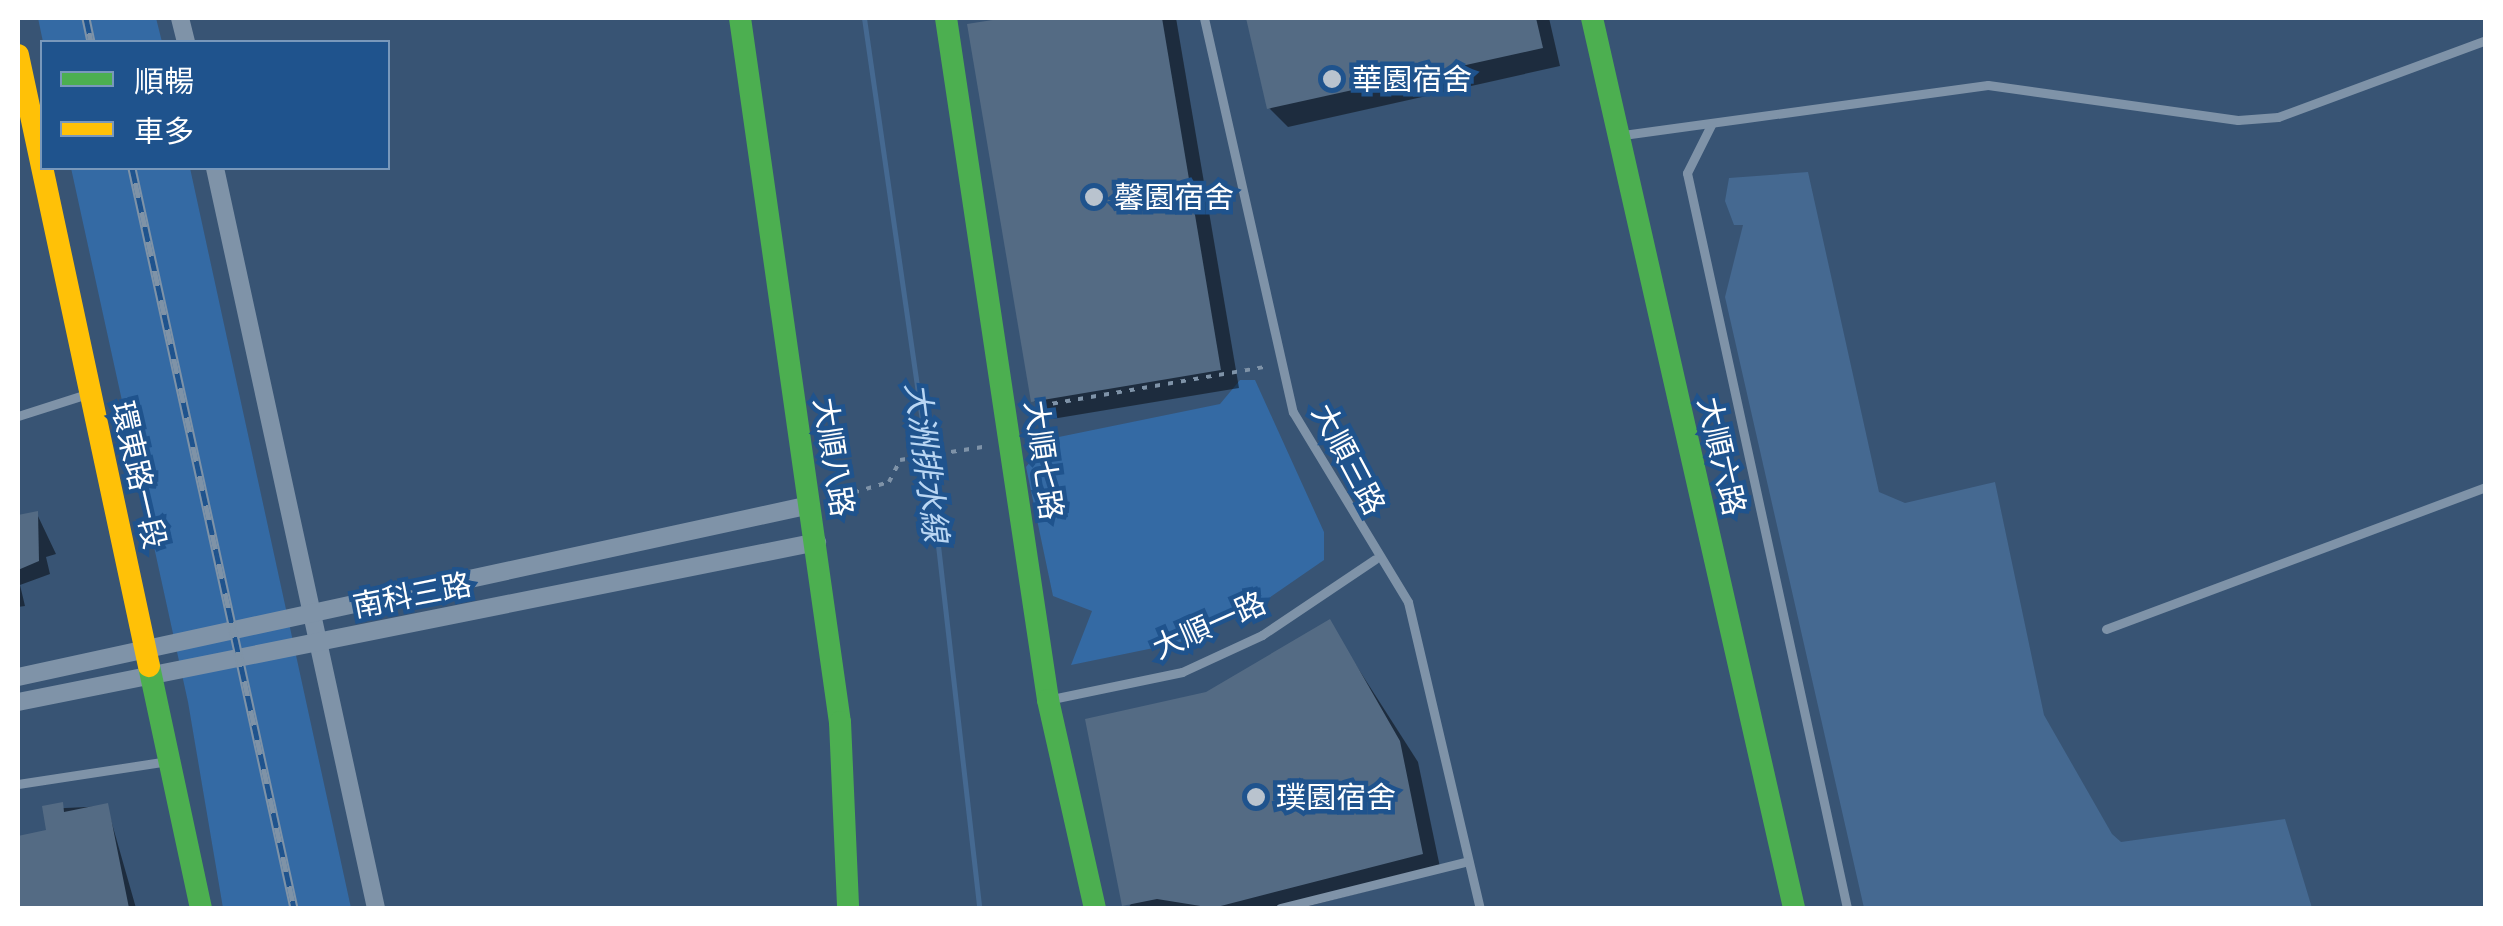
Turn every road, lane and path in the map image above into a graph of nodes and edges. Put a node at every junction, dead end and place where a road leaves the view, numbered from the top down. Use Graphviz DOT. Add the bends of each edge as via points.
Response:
graph roads {
  1 [pos="740,18"];
  2 [pos="946,18"];
  3 [pos="1204,18"];
  4 [pos="1592,18"];
  5 [pos="2486,40"];
  6 [pos="18,55"];
  7 [pos="1712,123"];
  8 [pos="1619,136"];
  9 [pos="40,158"];
  10 [pos="42,170"];
  11 [pos="215,170"];
  12 [pos="1283,364"];
  13 [pos="90,393"];
  14 [pos="1007,412"];
  15 [pos="18,416"];
  16 [pos="993,445"];
  17 [pos="2486,487"];
  18 [pos="810,505"];
  19 [pos="817,542"];
  20 [pos="1375,559"];
  21 [pos="319,614"];
  22 [pos="2106,628"];
  23 [pos="325,641"];
  24 [pos="148,650"];
  25 [pos="154,674"];
  26 [pos="18,677"];
  27 [pos="1048,700"];
  28 [pos="18,702"];
  29 [pos="171,761"];
  30 [pos="18,784"];
  31 [pos="1468,861"];
  32 [pos="201,908"];
  33 [pos="376,908"];
  34 [pos="848,908"];
  35 [pos="1095,908"];
  36 [pos="1280,908"];
  37 [pos="1480,908"];
  38 [pos="1794,908"];
  39 [pos="1847,908"];
  1 -- 18 [label="street, 大順八路"];
  2 -- 14 [label="street, 大順七路"];
  3 -- 12 [label="lane, 大順三路"];
  4 -- 8 [label="street, 大順六路"];
  5 -- 7 [label="lane" via="2278,117 2238,120 1988,85"];
  6 -- 9 [label="street, 環東路一段"];
  7 -- 8 [label="lane"];
  7 -- 39 [label="lane" via="1687,173"];
  8 -- 38 [label="street, 大順六路"];
  10 -- 13 [label="street, 環東路一段"];
  11 -- 21 [label="street"];
  12 -- 14 [label="path"];
  12 -- 20 [label="lane, 大順三路" via="1294,412"];
  13 -- 15 [label="lane"];
  13 -- 24 [label="street, 環東路一段"];
  14 -- 27 [label="street, 大順七路"];
  16 -- 18 [label="path" via="900,460 889,482"];
  17 -- 22 [label="lane"];
  18 -- 19 [label="street, 大順八路"];
  18 -- 21 [label="street, 南科三路"];
  19 -- 23 [label="street, 南科三路"];
  19 -- 34 [label="street, 大順八路" via="840,722"];
  20 -- 27 [label="lane, 大順一路" via="1262,635 1182,672"];
  20 -- 31 [label="lane, 大順三路" via="1408,602"];
  21 -- 23 [label="street"];
  21 -- 24 [label="street, 南科三路"];
  23 -- 25 [label="street, 南科三路"];
  23 -- 33 [label="street"];
  24 -- 25 [label="street, 環東路一段"];
  24 -- 26 [label="street, 南科三路"];
  25 -- 28 [label="street, 南科三路"];
  25 -- 29 [label="street, 環東路一段"];
  27 -- 35 [label="street, 大順七路"];
  29 -- 30 [label="lane"];
  29 -- 32 [label="street, 環東路一段"];
  31 -- 36 [label="lane"];
  31 -- 37 [label="lane, 大順三路"];
}
